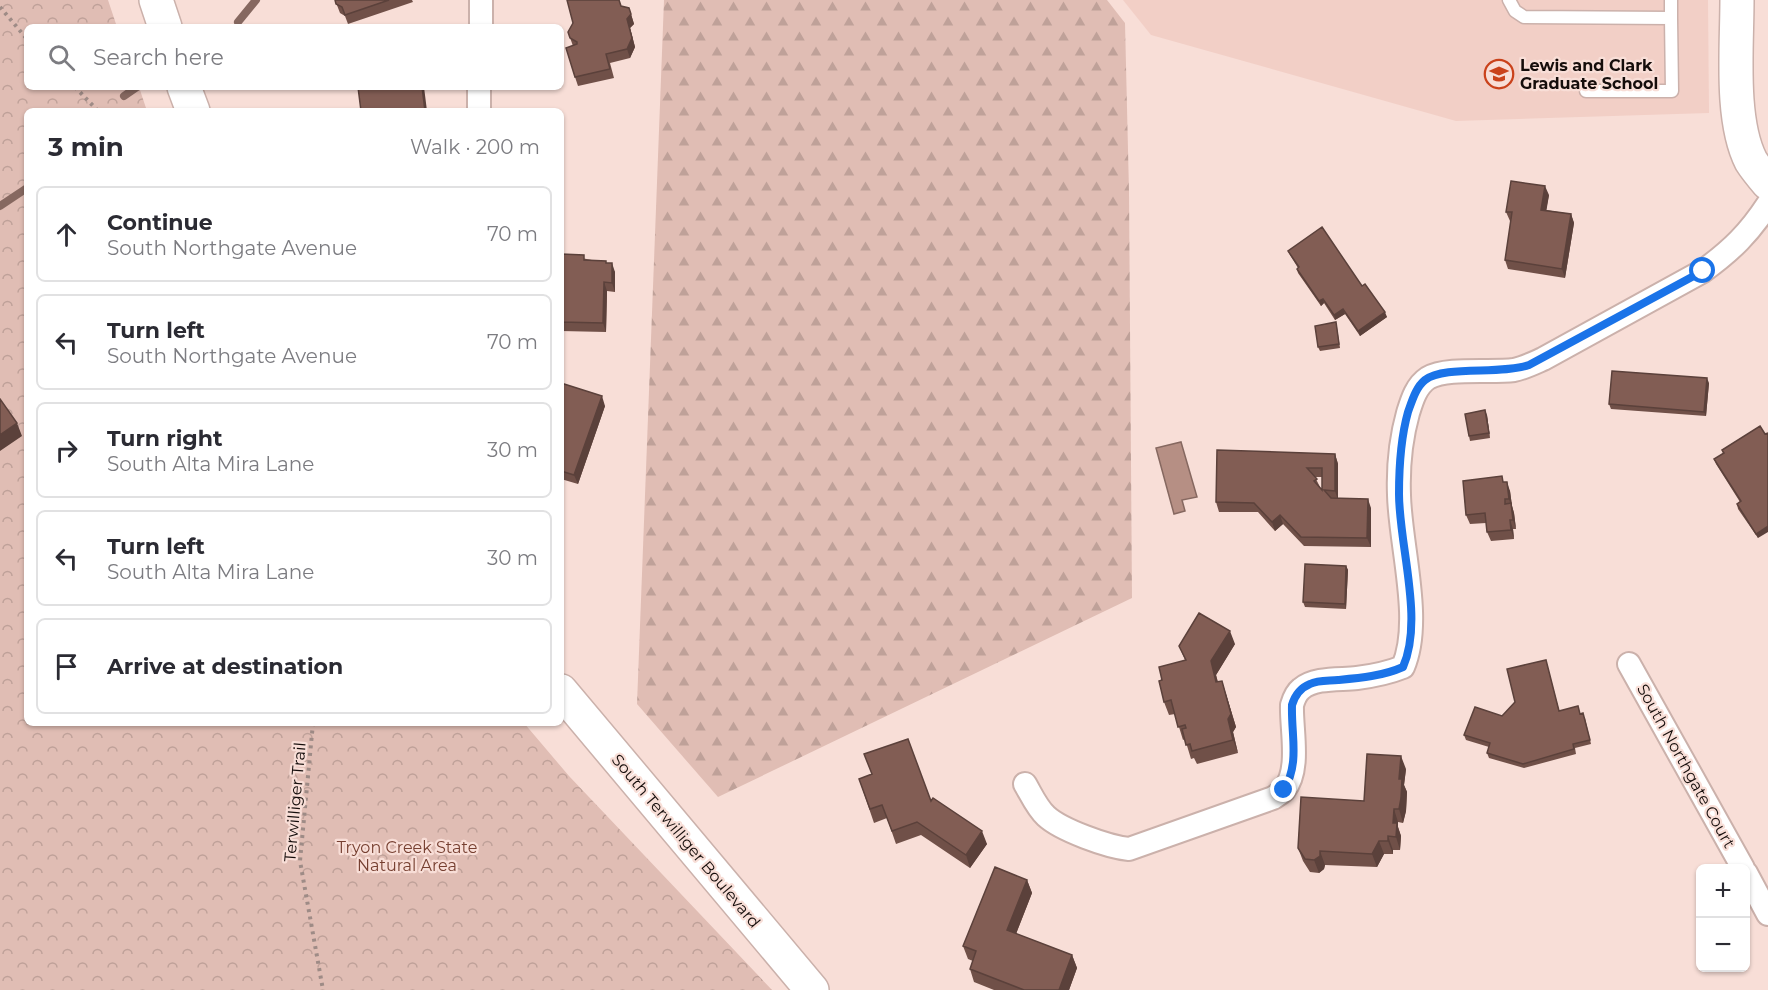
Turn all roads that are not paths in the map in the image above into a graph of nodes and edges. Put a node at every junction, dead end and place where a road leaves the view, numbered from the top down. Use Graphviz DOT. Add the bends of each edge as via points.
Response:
graph roads {
  1 [pos="156,0"];
  2 [pos="481,0"];
  3 [pos="1509,0"];
  4 [pos="1671,0"];
  5 [pos="1737,0"];
  6 [pos="1671,18"];
  7 [pos="164,24"];
  8 [pos="481,24"];
  9 [pos="185,90"];
  10 [pos="479,90"];
  11 [pos="1586,91"];
  12 [pos="192,108"];
  13 [pos="479,108"];
  14 [pos="1768,183"];
  15 [pos="1768,204"];
  16 [pos="1629,664"];
  17 [pos="564,695"];
  18 [pos="1025,784"];
  19 [pos="1741,864"];
  20 [pos="1750,879"];
  21 [pos="1766,903"];
  22 [pos="812,990"];
  1 -- 7 [label="main road"];
  2 -- 8 [label="street"];
  3 -- 6 [label="lane" via="1524,18"];
  4 -- 6 [label="lane"];
  5 -- 14 [label="main road" via="1737,107 1747,152"];
  6 -- 11 [label="lane" via="1672,91"];
  9 -- 12 [label="main road"];
  10 -- 13 [label="street"];
  15 -- 18 [label="street" via="1750,231 1710,266 1543,359 1517,370 1438,373 1419,386 1404,428 1399,494 1411,619 1408,656 1403,667 1391,672 1312,682 1302,688 1292,705 1294,767 1284,790 1273,798 1129,849 1115,848 1060,825 1045,815"];
  16 -- 19 [label="street, South Northgate Court"];
  17 -- 22 [label="main road, South Terwilliger Boulevard"];
  20 -- 21 [label="street"];
}
